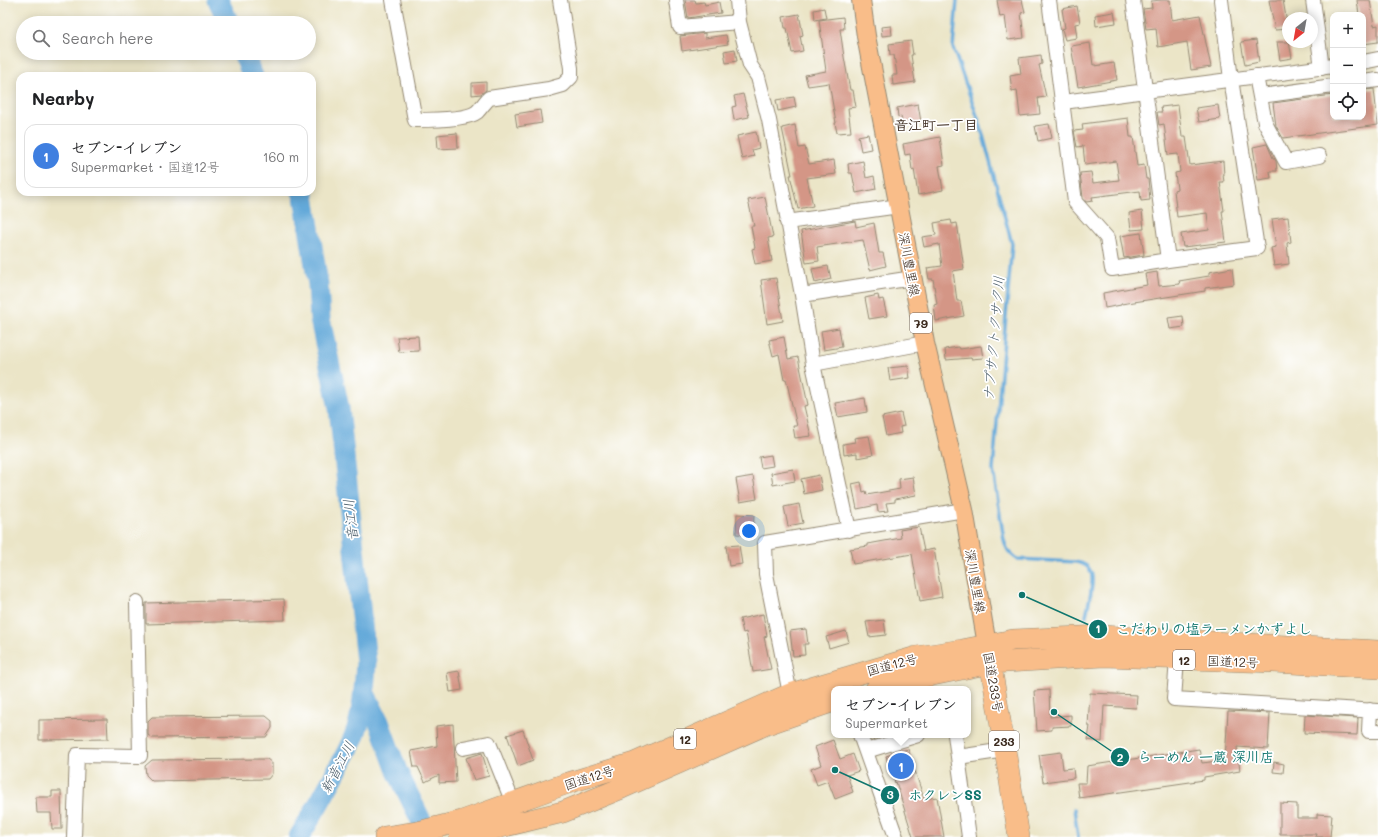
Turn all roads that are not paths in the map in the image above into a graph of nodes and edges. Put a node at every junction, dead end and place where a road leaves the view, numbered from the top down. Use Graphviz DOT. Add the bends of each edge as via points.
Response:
graph roads {
  1 [pos="393,0"];
  2 [pos="560,0"];
  3 [pos="676,0"];
  4 [pos="737,0"];
  5 [pos="861,0"];
  6 [pos="1049,0"];
  7 [pos="1133,0"];
  8 [pos="1221,0"];
  9 [pos="1312,0"];
  10 [pos="739,22"];
  11 [pos="1378,59"];
  12 [pos="1366,61"];
  13 [pos="1327,67"];
  14 [pos="1256,76"];
  15 [pos="1231,79"];
  16 [pos="1378,80"];
  17 [pos="1366,82"];
  18 [pos="1330,86"];
  19 [pos="1146,91"];
  20 [pos="1261,96"];
  21 [pos="1063,102"];
  22 [pos="1320,156"];
  23 [pos="899,206"];
  24 [pos="788,222"];
  25 [pos="1168,260"];
  26 [pos="913,278"];
  27 [pos="802,295"];
  28 [pos="925,343"];
  29 [pos="813,364"];
  30 [pos="964,510"];
  31 [pos="849,530"];
  32 [pos="137,602"];
  33 [pos="1378,651"];
  34 [pos="989,654"];
  35 [pos="1177,659"];
  36 [pos="1378,668"];
  37 [pos="924,683"];
  38 [pos="900,686"];
  39 [pos="790,694"];
  40 [pos="831,702"];
  41 [pos="1374,711"];
  42 [pos="1378,731"];
  43 [pos="861,738"];
  44 [pos="908,738"];
  45 [pos="955,738"];
  46 [pos="462,748"];
  47 [pos="1006,750"];
  48 [pos="866,751"];
  49 [pos="958,757"];
  50 [pos="513,803"];
  51 [pos="74,837"];
  52 [pos="385,837"];
  53 [pos="460,837"];
  54 [pos="896,837"];
  55 [pos="969,837"];
  56 [pos="1019,837"];
  1 -- 2 [label="street" via="415,120 456,118 476,113 489,98 563,85 571,77 571,68"];
  3 -- 10 [label="street" via="680,27"];
  4 -- 10 [label="street"];
  5 -- 23 [label="main road, 深川豊里線 / 79"];
  6 -- 21 [label="street"];
  7 -- 19 [label="street"];
  8 -- 15 [label="street"];
  9 -- 13 [label="street"];
  10 -- 24 [label="street" via="750,65 758,77 769,120"];
  11 -- 12 [label="street"];
  13 -- 14 [label="street"];
  14 -- 15 [label="street"];
  14 -- 20 [label="street"];
  15 -- 19 [label="street"];
  15 -- 25 [label="street" via="1257,248"];
  16 -- 17 [label="street"];
  18 -- 20 [label="street"];
  19 -- 21 [label="street"];
  19 -- 25 [label="street"];
  20 -- 22 [label="street" via="1265,123 1286,162"];
  21 -- 25 [label="street" via="1075,202 1107,238 1112,269"];
  23 -- 24 [label="street"];
  23 -- 26 [label="main road, 深川豊里線 / 79"];
  24 -- 27 [label="street"];
  26 -- 27 [label="street"];
  26 -- 28 [label="main road, 深川豊里線 / 79"];
  27 -- 29 [label="street"];
  28 -- 29 [label="street"];
  28 -- 30 [label="main road, 深川豊里線 / 79"];
  29 -- 31 [label="street"];
  30 -- 31 [label="street"];
  30 -- 34 [label="main road, 深川豊里線 / 79"];
  31 -- 39 [label="street" via="765,543 766,574"];
  32 -- 51 [label="street" via="140,756 77,755"];
  33 -- 34 [label="highway, 国道12号 / 12" via="1102,636 1012,640"];
  34 -- 35 [label="highway, 国道12号 / 12"];
  34 -- 37 [label="highway, 国道12号 / 12"];
  34 -- 39 [label="highway, 国道12号 / 12" via="962,650 916,657"];
  34 -- 47 [label="highway, 国道233号 / 233"];
  35 -- 36 [label="highway, 国道12号 / 12"];
  35 -- 41 [label="street" via="1174,699"];
  37 -- 38 [label="highway, 国道12号 / 12"];
  39 -- 50 [label="highway, 国道12号 / 12" via="634,762"];
  40 -- 53 [label="highway, 国道12号 / 12" via="767,724 562,812"];
  41 -- 42 [label="street" via="1369,731"];
  43 -- 48 [label="street"];
  44 -- 48 [label="street"];
  45 -- 49 [label="street"];
  46 -- 50 [label="street" via="489,743"];
  47 -- 49 [label="street"];
  47 -- 56 [label="highway, 国道233号 / 233"];
  48 -- 54 [label="street"];
  49 -- 55 [label="street"];
  50 -- 52 [label="highway, 国道12号 / 12" via="462,821"];
}
